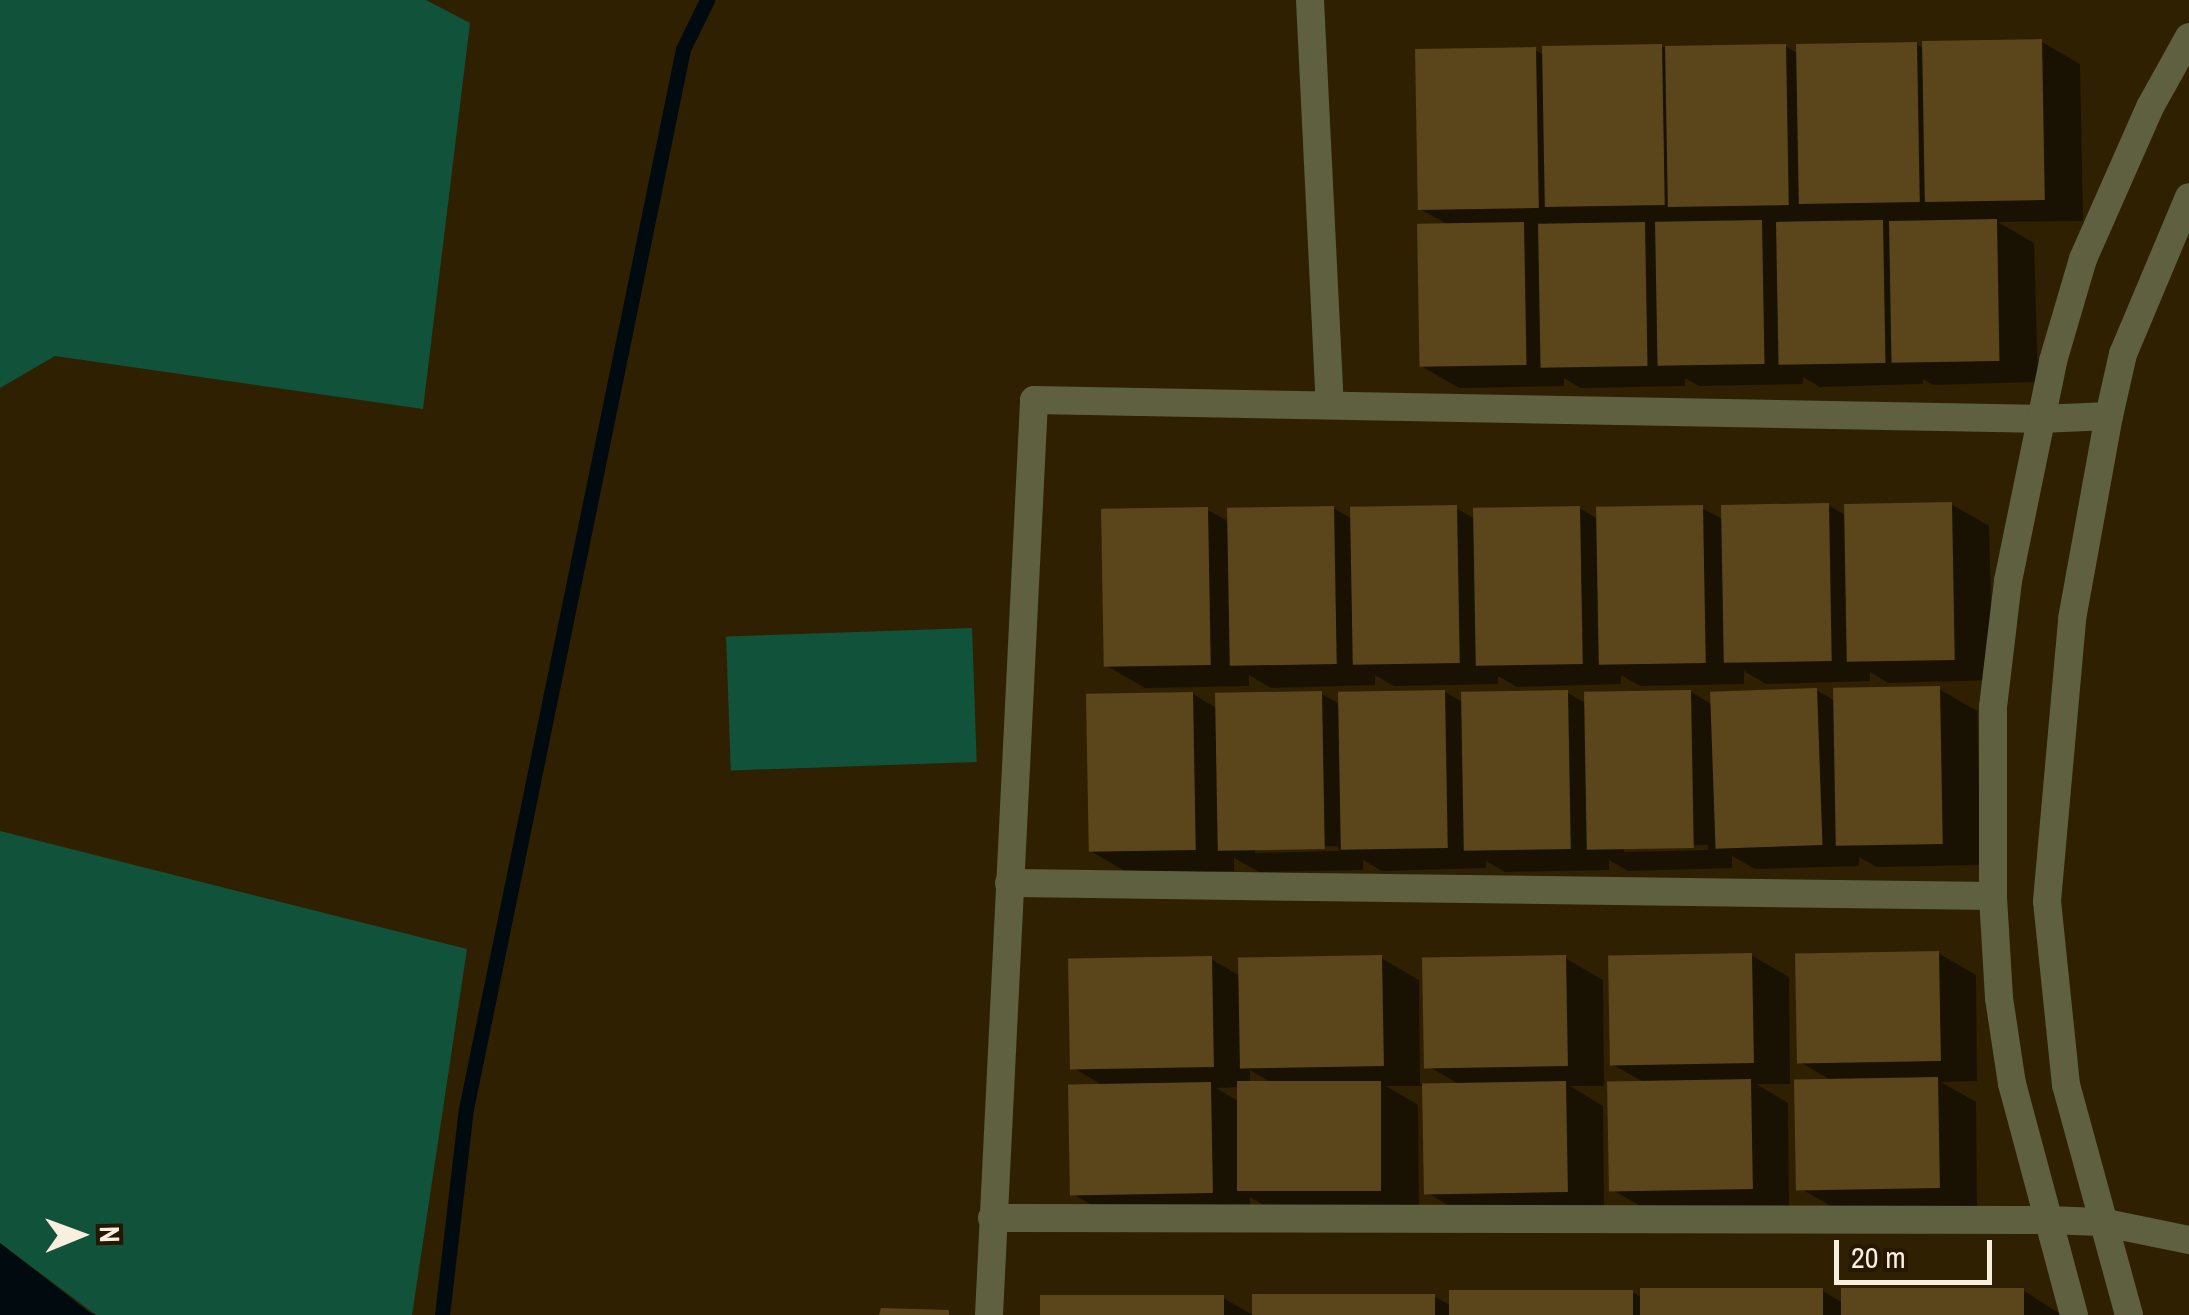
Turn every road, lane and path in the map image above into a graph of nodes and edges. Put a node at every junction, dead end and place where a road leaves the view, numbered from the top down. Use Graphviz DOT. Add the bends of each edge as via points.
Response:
graph roads {
  1 [pos="1310,0"];
  2 [pos="2189,37"];
  3 [pos="2189,197"];
  4 [pos="1330,404"];
  5 [pos="2110,416"];
  6 [pos="2040,419"];
  7 [pos="1009,884"];
  8 [pos="1993,896"];
  9 [pos="992,1218"];
  10 [pos="2047,1220"];
  11 [pos="2101,1222"];
  12 [pos="2189,1240"];
  13 [pos="989,1315"];
  14 [pos="2074,1315"];
  15 [pos="2129,1315"];
  1 -- 4 [label="street"];
  2 -- 6 [label="street" via="2150,107 2083,259"];
  3 -- 5 [label="street" via="2123,354"];
  4 -- 6 [label="street"];
  4 -- 7 [label="street" via="1034,400"];
  5 -- 6 [label="street"];
  5 -- 11 [label="street" via="2072,619 2047,901 2066,1085"];
  6 -- 8 [label="street" via="2008,581 1993,708"];
  7 -- 8 [label="street"];
  7 -- 9 [label="street"];
  8 -- 10 [label="street" via="2012,1084"];
  9 -- 10 [label="street"];
  9 -- 13 [label="street"];
  10 -- 11 [label="street"];
  10 -- 14 [label="street"];
  11 -- 12 [label="street"];
  11 -- 15 [label="street"];
}
